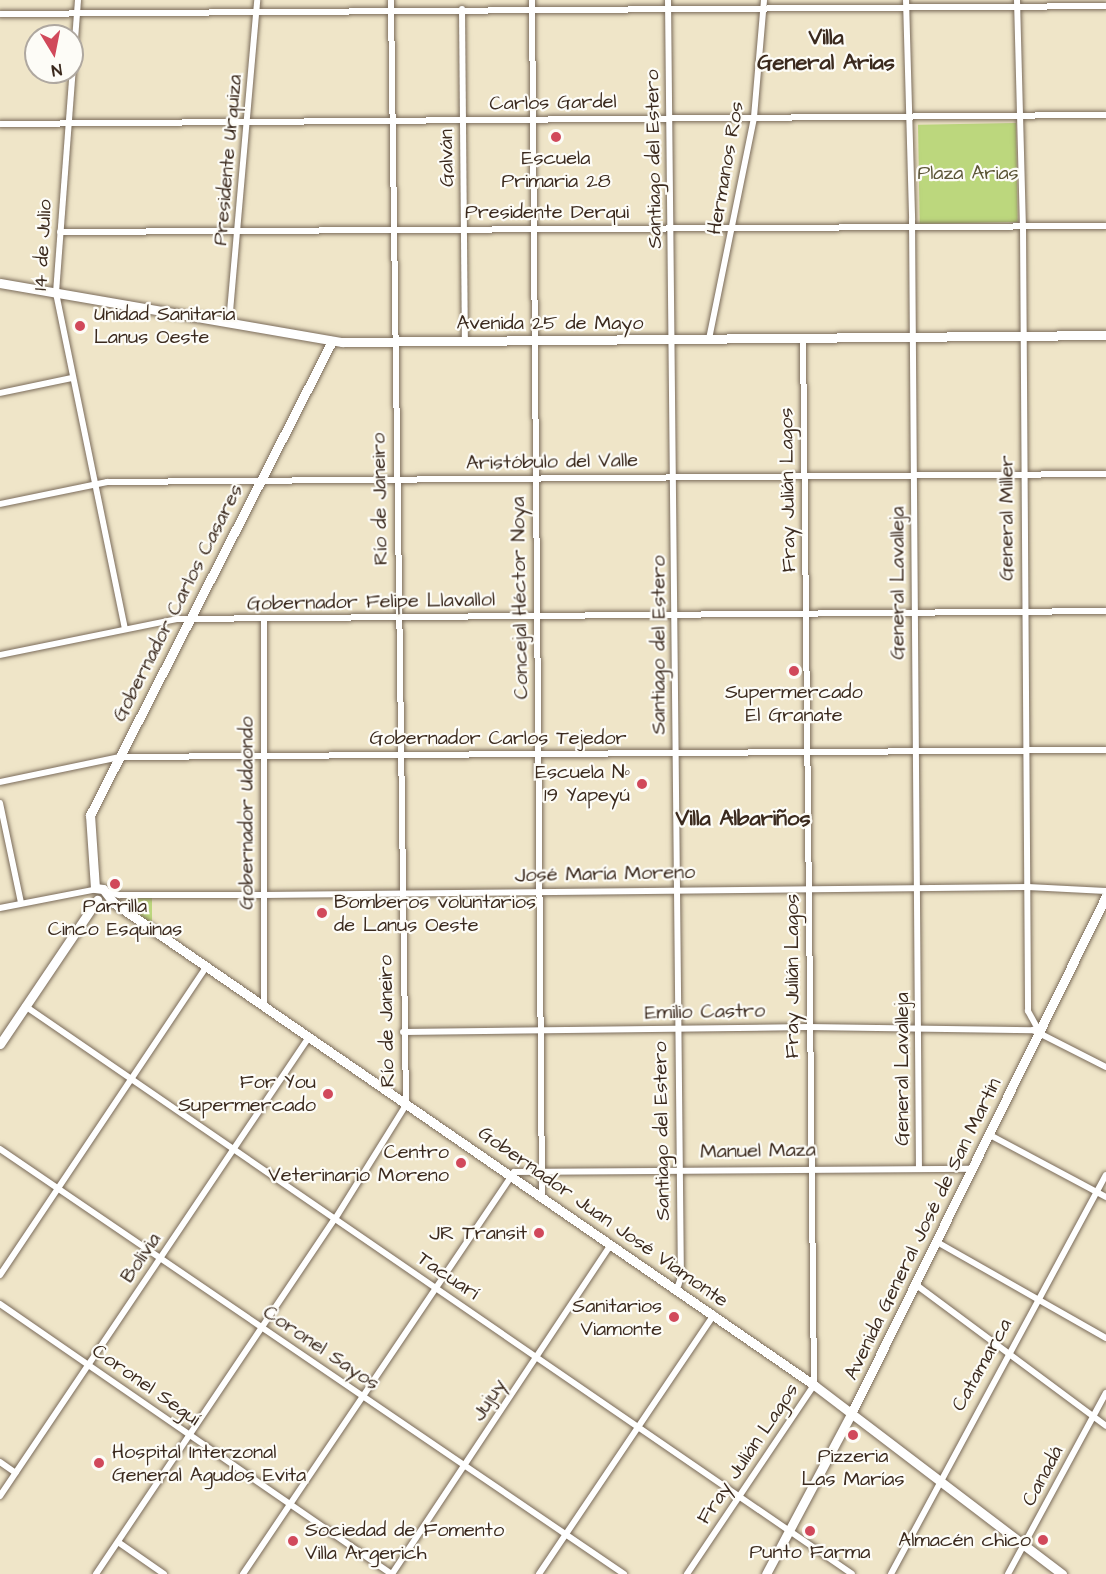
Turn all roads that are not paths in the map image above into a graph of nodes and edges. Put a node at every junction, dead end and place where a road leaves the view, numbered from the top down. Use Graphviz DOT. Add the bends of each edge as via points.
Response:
graph roads {
  1 [pos="78,0"];
  2 [pos="256,0"];
  3 [pos="391,0"];
  4 [pos="532,0"];
  5 [pos="668,0"];
  6 [pos="764,0"];
  7 [pos="1017,3"];
  8 [pos="906,4"];
  9 [pos="1106,6"];
  10 [pos="668,8"];
  11 [pos="764,8"];
  12 [pos="462,9"];
  13 [pos="532,9"];
  14 [pos="391,10"];
  15 [pos="257,11"];
  16 [pos="76,13"];
  17 [pos="0,14"];
  18 [pos="1106,115"];
  19 [pos="1020,116"];
  20 [pos="754,117"];
  21 [pos="911,117"];
  22 [pos="671,118"];
  23 [pos="531,120"];
  24 [pos="394,121"];
  25 [pos="462,121"];
  26 [pos="248,122"];
  27 [pos="0,124"];
  28 [pos="69,124"];
  29 [pos="1106,226"];
  30 [pos="1023,227"];
  31 [pos="671,228"];
  32 [pos="912,228"];
  33 [pos="464,229"];
  34 [pos="732,229"];
  35 [pos="239,230"];
  36 [pos="393,230"];
  37 [pos="532,230"];
  38 [pos="60,232"];
  39 [pos="0,282"];
  40 [pos="56,293"];
  41 [pos="229,323"];
  42 [pos="1106,335"];
  43 [pos="1022,336"];
  44 [pos="913,337"];
  45 [pos="803,338"];
  46 [pos="672,340"];
  47 [pos="709,340"];
  48 [pos="332,341"];
  49 [pos="395,342"];
  50 [pos="465,342"];
  51 [pos="532,342"];
  52 [pos="72,378"];
  53 [pos="0,393"];
  54 [pos="1106,474"];
  55 [pos="1024,475"];
  56 [pos="913,476"];
  57 [pos="674,477"];
  58 [pos="804,477"];
  59 [pos="535,480"];
  60 [pos="396,481"];
  61 [pos="259,482"];
  62 [pos="94,484"];
  63 [pos="0,504"];
  64 [pos="1106,611"];
  65 [pos="1023,612"];
  66 [pos="915,613"];
  67 [pos="805,614"];
  68 [pos="675,615"];
  69 [pos="536,617"];
  70 [pos="397,619"];
  71 [pos="188,620"];
  72 [pos="264,621"];
  73 [pos="125,628"];
  74 [pos="0,655"];
  75 [pos="1106,750"];
  76 [pos="915,751"];
  77 [pos="1025,751"];
  78 [pos="806,752"];
  79 [pos="676,753"];
  80 [pos="538,754"];
  81 [pos="399,756"];
  82 [pos="120,757"];
  83 [pos="262,757"];
  84 [pos="0,782"];
  85 [pos="0,802"];
  86 [pos="1028,887"];
  87 [pos="808,888"];
  88 [pos="918,889"];
  89 [pos="676,890"];
  90 [pos="539,891"];
  91 [pos="402,893"];
  92 [pos="1106,893"];
  93 [pos="99,894"];
  94 [pos="263,895"];
  95 [pos="21,903"];
  96 [pos="1104,907"];
  97 [pos="0,908"];
  98 [pos="207,966"];
  99 [pos="264,1005"];
  100 [pos="25,1006"];
  101 [pos="808,1027"];
  102 [pos="918,1027"];
  103 [pos="677,1029"];
  104 [pos="539,1030"];
  105 [pos="404,1032"];
  106 [pos="1041,1033"];
  107 [pos="309,1037"];
  108 [pos="0,1044"];
  109 [pos="1106,1067"];
  110 [pos="132,1079"];
  111 [pos="406,1105"];
  112 [pos="990,1135"];
  113 [pos="0,1149"];
  114 [pos="234,1150"];
  115 [pos="810,1167"];
  116 [pos="919,1167"];
  117 [pos="973,1168"];
  118 [pos="678,1169"];
  119 [pos="542,1170"];
  120 [pos="510,1175"];
  121 [pos="1106,1175"];
  122 [pos="58,1189"];
  123 [pos="1096,1192"];
  124 [pos="542,1195"];
  125 [pos="1106,1197"];
  126 [pos="335,1219"];
  127 [pos="937,1242"];
  128 [pos="612,1244"];
  129 [pos="160,1258"];
  130 [pos="0,1275"];
  131 [pos="915,1284"];
  132 [pos="435,1287"];
  133 [pos="677,1289"];
  134 [pos="1037,1300"];
  135 [pos="0,1304"];
  136 [pos="714,1316"];
  137 [pos="262,1329"];
  138 [pos="1106,1338"];
  139 [pos="1007,1354"];
  140 [pos="537,1357"];
  141 [pos="88,1365"];
  142 [pos="814,1385"];
  143 [pos="1106,1393"];
  144 [pos="362,1396"];
  145 [pos="851,1414"];
  146 [pos="1093,1417"];
  147 [pos="1106,1426"];
  148 [pos="638,1427"];
  149 [pos="190,1435"];
  150 [pos="0,1462"];
  151 [pos="465,1466"];
  152 [pos="16,1473"];
  153 [pos="937,1482"];
  154 [pos="0,1496"];
  155 [pos="739,1496"];
  156 [pos="291,1504"];
  157 [pos="789,1531"];
  158 [pos="566,1534"];
  159 [pos="118,1542"];
  160 [pos="1024,1546"];
  161 [pos="96,1574"];
  162 [pos="164,1574"];
  163 [pos="243,1574"];
  164 [pos="392,1574"];
  165 [pos="539,1574"];
  166 [pos="624,1574"];
  167 [pos="687,1574"];
  168 [pos="766,1574"];
  169 [pos="852,1574"];
  170 [pos="891,1574"];
  171 [pos="1008,1574"];
  172 [pos="1062,1574"];
  1 -- 16 [label="street, 14 de Julio"];
  2 -- 15 [label="street, Presidente Urquiza"];
  3 -- 14 [label="street, Río de Janeiro"];
  4 -- 13 [label="street, Concejal Héctor Noya"];
  5 -- 10 [label="street, Santiago del Estero"];
  6 -- 11 [label="street, Hermanos Ros"];
  7 -- 8 [label="street"];
  7 -- 9 [label="street"];
  7 -- 19 [label="street, General Miller"];
  8 -- 11 [label="street"];
  8 -- 21 [label="street, General Lavalleja"];
  10 -- 11 [label="street"];
  10 -- 13 [label="street"];
  10 -- 22 [label="street, Santiago del Estero"];
  11 -- 20 [label="street, Hermanos Ros"];
  12 -- 13 [label="street"];
  12 -- 14 [label="street"];
  12 -- 25 [label="street, Galván"];
  13 -- 23 [label="street, Concejal Héctor Noya"];
  14 -- 15 [label="street"];
  14 -- 24 [label="street, Río de Janeiro"];
  15 -- 16 [label="street"];
  15 -- 26 [label="street, Presidente Urquiza"];
  16 -- 17 [label="street"];
  16 -- 28 [label="street, 14 de Julio"];
  18 -- 19 [label="street, Carlos Gardel"];
  19 -- 21 [label="street, Carlos Gardel"];
  19 -- 30 [label="street, General Miller"];
  20 -- 21 [label="street, Carlos Gardel"];
  20 -- 22 [label="street, Carlos Gardel"];
  20 -- 34 [label="street, Hermanos Ros"];
  21 -- 32 [label="street, General Lavalleja"];
  22 -- 23 [label="street, Carlos Gardel"];
  22 -- 31 [label="street, Santiago del Estero"];
  23 -- 25 [label="street, Carlos Gardel"];
  23 -- 37 [label="street, Concejal Héctor Noya"];
  24 -- 25 [label="street, Carlos Gardel"];
  24 -- 26 [label="street, Carlos Gardel"];
  24 -- 36 [label="street, Río de Janeiro"];
  25 -- 33 [label="street, Galván"];
  26 -- 28 [label="street, Carlos Gardel"];
  26 -- 35 [label="street, Presidente Urquiza"];
  27 -- 28 [label="street, Carlos Gardel"];
  28 -- 38 [label="street, 14 de Julio"];
  29 -- 30 [label="street, Presidente Derqui"];
  30 -- 32 [label="street, Presidente Derqui"];
  30 -- 43 [label="street, General Miller"];
  31 -- 34 [label="street, Presidente Derqui"];
  31 -- 37 [label="street, Presidente Derqui"];
  31 -- 46 [label="street, Santiago del Estero"];
  32 -- 34 [label="street, Presidente Derqui"];
  32 -- 44 [label="street, General Lavalleja"];
  33 -- 36 [label="street, Presidente Derqui"];
  33 -- 37 [label="street, Presidente Derqui"];
  33 -- 50 [label="street, Galván"];
  34 -- 47 [label="street, Hermanos Ros"];
  35 -- 36 [label="street, Presidente Derqui"];
  35 -- 38 [label="street, Presidente Derqui"];
  35 -- 41 [label="street, Presidente Urquiza"];
  36 -- 49 [label="street, Río de Janeiro"];
  37 -- 51 [label="street, Concejal Héctor Noya"];
  38 -- 40 [label="street, 14 de Julio"];
  39 -- 40 [label="street, Avenida 25 de Mayo"];
  40 -- 41 [label="street, Avenida 25 de Mayo"];
  40 -- 52 [label="street, 14 de Julio"];
  41 -- 48 [label="street, Avenida 25 de Mayo"];
  42 -- 43 [label="street, Avenida 25 de Mayo"];
  43 -- 44 [label="street, Avenida 25 de Mayo"];
  43 -- 55 [label="street, General Miller"];
  44 -- 45 [label="street, Avenida 25 de Mayo"];
  44 -- 56 [label="street, General Lavalleja"];
  45 -- 47 [label="street, Avenida 25 de Mayo"];
  45 -- 58 [label="street, Fray Julián Lagos"];
  46 -- 47 [label="street, Avenida 25 de Mayo"];
  46 -- 51 [label="street, Avenida 25 de Mayo"];
  46 -- 57 [label="street, Santiago del Estero"];
  48 -- 49 [label="street, Avenida 25 de Mayo"];
  48 -- 61 [label="street, Gobernador Carlos Casares"];
  49 -- 50 [label="street, Avenida 25 de Mayo"];
  49 -- 60 [label="street, Río de Janeiro"];
  50 -- 51 [label="street, Avenida 25 de Mayo"];
  51 -- 59 [label="street, Concejal Héctor Noya"];
  52 -- 53 [label="street"];
  52 -- 62 [label="street, 14 de Julio"];
  54 -- 55 [label="street, Aristóbulo del Valle"];
  55 -- 56 [label="street, Aristóbulo del Valle"];
  55 -- 65 [label="street, General Miller"];
  56 -- 58 [label="street, Aristóbulo del Valle"];
  56 -- 66 [label="street, General Lavalleja"];
  57 -- 58 [label="street, Aristóbulo del Valle"];
  57 -- 59 [label="street, Aristóbulo del Valle"];
  57 -- 68 [label="street, Santiago del Estero"];
  58 -- 67 [label="street, Fray Julián Lagos"];
  59 -- 60 [label="street, Aristóbulo del Valle"];
  59 -- 69 [label="street, Concejal Héctor Noya"];
  60 -- 61 [label="street, Aristóbulo del Valle"];
  60 -- 70 [label="street, Río de Janeiro"];
  61 -- 62 [label="street, Aristóbulo del Valle"];
  61 -- 71 [label="street, Gobernador Carlos Casares"];
  62 -- 63 [label="street, Aristóbulo del Valle"];
  62 -- 73 [label="street, 14 de Julio"];
  64 -- 65 [label="street, Gobernador Felipe Llavallol"];
  65 -- 66 [label="street, Gobernador Felipe Llavallol"];
  65 -- 77 [label="street, General Miller"];
  66 -- 67 [label="street, Gobernador Felipe Llavallol"];
  66 -- 76 [label="street, General Lavalleja"];
  67 -- 68 [label="street, Gobernador Felipe Llavallol"];
  67 -- 78 [label="street, Fray Julián Lagos"];
  68 -- 69 [label="street, Gobernador Felipe Llavallol"];
  68 -- 79 [label="street, Santiago del Estero"];
  69 -- 70 [label="street, Gobernador Felipe Llavallol"];
  69 -- 80 [label="street, Concejal Héctor Noya"];
  70 -- 72 [label="street, Gobernador Felipe Llavallol"];
  70 -- 81 [label="street, Río de Janeiro"];
  71 -- 72 [label="street, Gobernador Felipe Llavallol"];
  71 -- 73 [label="street, Gobernador Felipe Llavallol"];
  71 -- 82 [label="street, Gobernador Carlos Casares"];
  72 -- 83 [label="street, Gobernador Udaondo"];
  73 -- 74 [label="street, Gobernador Felipe Llavallol"];
  75 -- 77 [label="street, Gobernador Carlos Tejedor"];
  76 -- 77 [label="street, Gobernador Carlos Tejedor"];
  76 -- 78 [label="street, Gobernador Carlos Tejedor"];
  76 -- 88 [label="street, General Lavalleja"];
  77 -- 86 [label="street, General Miller"];
  78 -- 79 [label="street, Gobernador Carlos Tejedor"];
  78 -- 87 [label="street, Fray Julián Lagos"];
  79 -- 80 [label="street, Gobernador Carlos Tejedor"];
  79 -- 89 [label="street, Santiago del Estero"];
  80 -- 81 [label="street, Gobernador Carlos Tejedor"];
  80 -- 90 [label="street, Concejal Héctor Noya"];
  81 -- 83 [label="street, Gobernador Carlos Tejedor"];
  81 -- 91 [label="street, Río de Janeiro"];
  82 -- 83 [label="street, Gobernador Carlos Tejedor"];
  82 -- 84 [label="street, Gobernador Carlos Tejedor"];
  82 -- 93 [label="street, Gobernador Carlos Casares" via="88,822"];
  83 -- 94 [label="street, Gobernador Udaondo"];
  85 -- 95 [label="street"];
  86 -- 88 [label="street, José María Moreno"];
  86 -- 92 [label="street, José María Moreno"];
  86 -- 106 [label="street, General Miller" via="1028,1011"];
  87 -- 88 [label="street, José María Moreno"];
  87 -- 89 [label="street, José María Moreno"];
  87 -- 101 [label="street, Fray Julián Lagos"];
  88 -- 102 [label="street, General Lavalleja"];
  89 -- 90 [label="street, José María Moreno"];
  89 -- 103 [label="street, Santiago del Estero"];
  90 -- 91 [label="street, José María Moreno"];
  90 -- 104 [label="street, Concejal Héctor Noya"];
  91 -- 94 [label="street, José María Moreno"];
  91 -- 105 [label="street, Río de Janeiro"];
  92 -- 96 [label="street, Avenida General José de San Martín"];
  93 -- 94 [label="street, José María Moreno"];
  93 -- 95 [label="street, José María Moreno"];
  93 -- 98 [label="street, Gobernador Juan José Viamonte"];
  93 -- 100 [label="street"];
  94 -- 99 [label="street, Gobernador Udaondo"];
  95 -- 97 [label="street, José María Moreno"];
  96 -- 106 [label="street, Avenida General José de San Martín"];
  98 -- 99 [label="street, Gobernador Juan José Viamonte"];
  98 -- 110 [label="street"];
  99 -- 107 [label="street, Gobernador Juan José Viamonte"];
  100 -- 108 [label="street"];
  100 -- 110 [label="street, Tacuarí"];
  101 -- 102 [label="street, Emilio Castro"];
  101 -- 103 [label="street, Emilio Castro"];
  101 -- 115 [label="street, Fray Julián Lagos"];
  102 -- 106 [label="street, Emilio Castro"];
  102 -- 116 [label="street, General Lavalleja"];
  103 -- 104 [label="street, Emilio Castro"];
  103 -- 118 [label="street, Santiago del Estero"];
  104 -- 105 [label="street, Emilio Castro"];
  104 -- 119 [label="street, Concejal Héctor Noya"];
  105 -- 111 [label="street, Río de Janeiro"];
  106 -- 109 [label="street, Emilio Castro"];
  106 -- 112 [label="street, Avenida General José de San Martín"];
  107 -- 111 [label="street, Gobernador Juan José Viamonte"];
  107 -- 114 [label="street, Bolivia"];
  110 -- 114 [label="street, Tacuarí"];
  110 -- 122 [label="street"];
  111 -- 120 [label="street, Gobernador Juan José Viamonte"];
  111 -- 126 [label="street"];
  112 -- 117 [label="street, Avenida General José de San Martín"];
  112 -- 123 [label="street"];
  113 -- 122 [label="street, Coronel Sayos"];
  114 -- 126 [label="street, Tacuarí"];
  114 -- 129 [label="street, Bolivia"];
  115 -- 116 [label="street, Manuel Maza"];
  115 -- 118 [label="street, Manuel Maza"];
  115 -- 142 [label="street, Fray Julián Lagos"];
  116 -- 117 [label="street, Manuel Maza"];
  117 -- 127 [label="street, Avenida General José de San Martín"];
  118 -- 119 [label="street, Manuel Maza"];
  118 -- 133 [label="street, Santiago del Estero" via="681,1277"];
  119 -- 120 [label="street, Manuel Maza" via="521,1170"];
  119 -- 124 [label="street, Concejal Héctor Noya"];
  120 -- 124 [label="street, Gobernador Juan José Viamonte"];
  120 -- 132 [label="street"];
  121 -- 123 [label="street, Catamarca"];
  122 -- 129 [label="street, Coronel Sayos"];
  122 -- 130 [label="street"];
  123 -- 125 [label="street"];
  123 -- 134 [label="street, Catamarca"];
  124 -- 128 [label="street, Gobernador Juan José Viamonte"];
  126 -- 132 [label="street, Tacuarí"];
  126 -- 137 [label="street"];
  127 -- 131 [label="street, Avenida General José de San Martín"];
  127 -- 134 [label="street"];
  128 -- 133 [label="street, Gobernador Juan José Viamonte"];
  128 -- 140 [label="street, Jujuy"];
  129 -- 137 [label="street, Coronel Sayos"];
  129 -- 141 [label="street, Bolivia"];
  131 -- 139 [label="street"];
  131 -- 145 [label="street, Avenida General José de San Martín"];
  132 -- 140 [label="street, Tacuarí"];
  132 -- 144 [label="street"];
  133 -- 136 [label="street, Gobernador Juan José Viamonte"];
  134 -- 138 [label="street"];
  134 -- 139 [label="street, Catamarca"];
  135 -- 141 [label="street, Coronel Seguí"];
  136 -- 142 [label="street, Gobernador Juan José Viamonte"];
  136 -- 148 [label="street"];
  137 -- 144 [label="street, Coronel Sayos"];
  137 -- 149 [label="street"];
  139 -- 146 [label="street"];
  139 -- 153 [label="street, Catamarca"];
  140 -- 148 [label="street, Tacuarí"];
  140 -- 151 [label="street, Jujuy"];
  141 -- 149 [label="street, Coronel Seguí"];
  141 -- 152 [label="street, Bolivia"];
  142 -- 145 [label="street, Gobernador Juan José Viamonte"];
  142 -- 155 [label="street, Fray Julián Lagos"];
  143 -- 146 [label="street, Canadá"];
  144 -- 151 [label="street, Coronel Sayos"];
  144 -- 156 [label="street"];
  145 -- 153 [label="street, Gobernador Juan José Viamonte"];
  145 -- 157 [label="street, Avenida General José de San Martín"];
  146 -- 147 [label="street"];
  146 -- 160 [label="street, Canadá"];
  148 -- 155 [label="street, Tacuarí"];
  148 -- 158 [label="street"];
  149 -- 156 [label="street, Coronel Seguí"];
  149 -- 159 [label="street"];
  150 -- 152 [label="street"];
  151 -- 158 [label="street, Coronel Sayos"];
  151 -- 164 [label="street, Jujuy"];
  152 -- 154 [label="street, Bolivia"];
  153 -- 160 [label="street, Gobernador Juan José Viamonte"];
  153 -- 170 [label="street, Catamarca"];
  155 -- 157 [label="street, Tacuarí"];
  155 -- 167 [label="street, Fray Julián Lagos"];
  156 -- 163 [label="street"];
  156 -- 164 [label="street, Coronel Seguí"];
  157 -- 168 [label="street, Avenida General José de San Martín"];
  157 -- 169 [label="street, Tacuarí"];
  158 -- 165 [label="street"];
  158 -- 166 [label="street, Coronel Sayos"];
  159 -- 161 [label="street"];
  159 -- 162 [label="street"];
  160 -- 171 [label="street, Canadá"];
  160 -- 172 [label="street, Gobernador Juan José Viamonte"];
}
